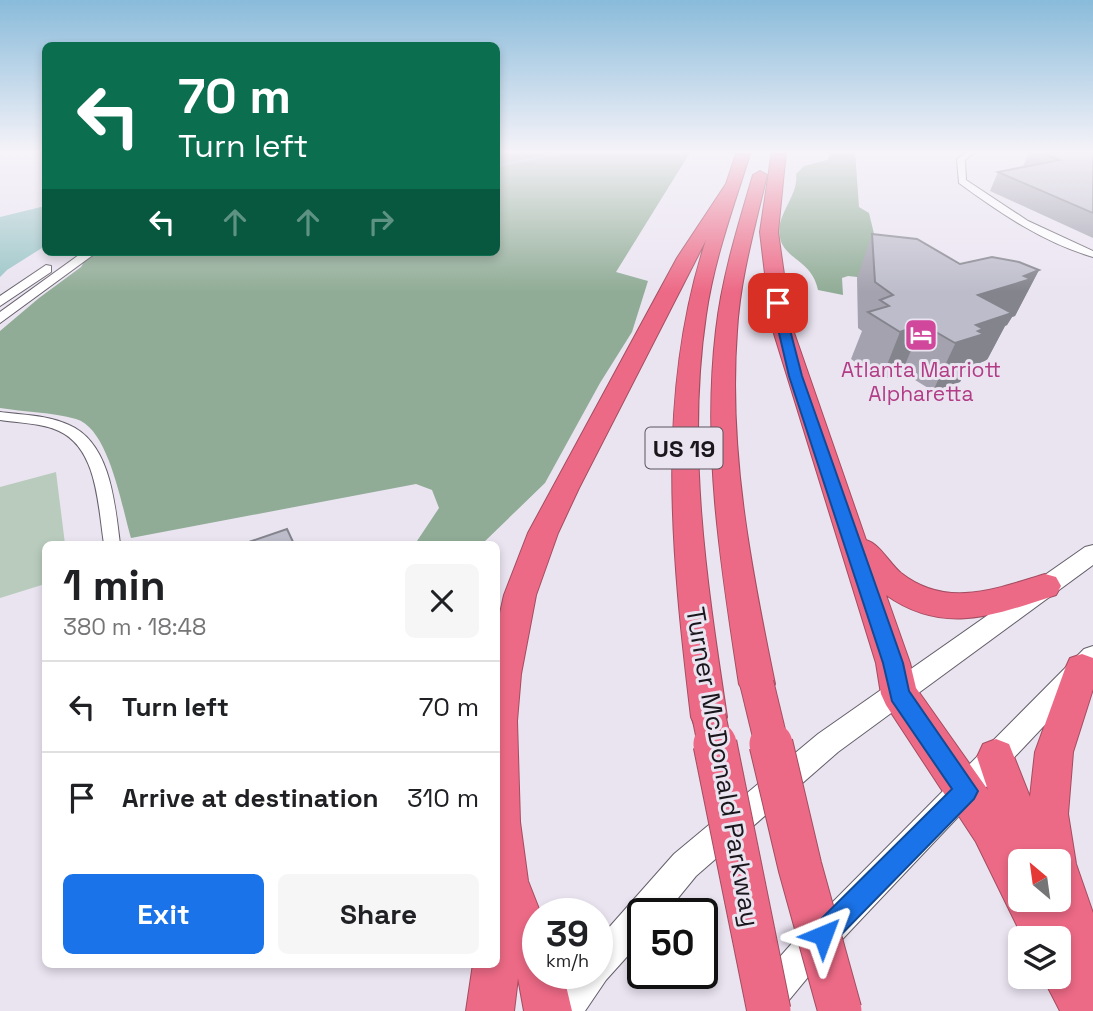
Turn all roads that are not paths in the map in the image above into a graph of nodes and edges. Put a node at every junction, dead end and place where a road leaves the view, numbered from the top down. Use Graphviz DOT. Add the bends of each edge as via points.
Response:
graph roads {
  1 [pos="724,198"];
  2 [pos="729,198"];
  3 [pos="754,198"];
  4 [pos="773,198"];
  5 [pos="984,198"];
  6 [pos="1093,254"];
  7 [pos="64,256"];
  8 [pos="86,256"];
  9 [pos="0,302"];
  10 [pos="0,319"];
  11 [pos="0,416"];
  12 [pos="848,526"];
  13 [pos="111,541"];
  14 [pos="1093,553"];
  15 [pos="1045,586"];
  16 [pos="1088,663"];
  17 [pos="899,694"];
  18 [pos="500,712"];
  19 [pos="996,757"];
  20 [pos="966,791"];
  21 [pos="500,820"];
  22 [pos="1028,849"];
  23 [pos="1054,849"];
  24 [pos="1008,862"];
  25 [pos="507,880"];
  26 [pos="657,898"];
  27 [pos="1071,912"];
  28 [pos="522,922"];
  29 [pos="627,932"];
  30 [pos="500,934"];
  31 [pos="613,949"];
  32 [pos="496,968"];
  33 [pos="1071,982"];
  34 [pos="543,989"];
  35 [pos="579,989"];
  36 [pos="490,1011"];
  37 [pos="548,1011"];
  38 [pos="562,1011"];
  39 [pos="757,1011"];
  40 [pos="769,1011"];
  41 [pos="840,1011"];
  42 [pos="1088,1011"];
  1 -- 18 [label="highway" via="686,258 543,533 520,595"];
  2 -- 40 [label="highway, Turner McDonald Parkway / US 19, bridge" via="696,311 685,404 686,504 692,594 709,716"];
  3 -- 41 [label="highway, Turner McDonald Parkway / US 19, bridge" via="730,303 722,397 726,483 757,684"];
  4 -- 12 [label="highway" via="769,232 779,310 796,376"];
  5 -- 6 [label="street" via="1035,230"];
  7 -- 9 [label="street"];
  8 -- 10 [label="street"];
  11 -- 13 [label="street" via="59,425 85,441 95,462"];
  12 -- 15 [label="highway" via="871,565 918,601 944,608 976,607"];
  12 -- 17 [label="highway"];
  14 -- 15 [label="main road"];
  15 -- 17 [label="main road"];
  16 -- 19 [label="main road"];
  16 -- 23 [label="highway" via="1054,752 1048,814"];
  17 -- 20 [label="highway"];
  17 -- 26 [label="main road" via="828,743 752,805 685,865"];
  19 -- 20 [label="main road"];
  19 -- 22 [label="highway"];
  20 -- 24 [label="highway"];
  20 -- 39 [label="main road" via="806,953"];
  21 -- 25 [label="highway"];
  25 -- 28 [label="highway"];
  25 -- 30 [label="highway"];
  27 -- 42 [label="highway"];
  29 -- 31 [label="main road"];
  32 -- 36 [label="highway"];
  33 -- 42 [label="highway"];
  34 -- 37 [label="highway"];
  35 -- 38 [label="main road"];
}
